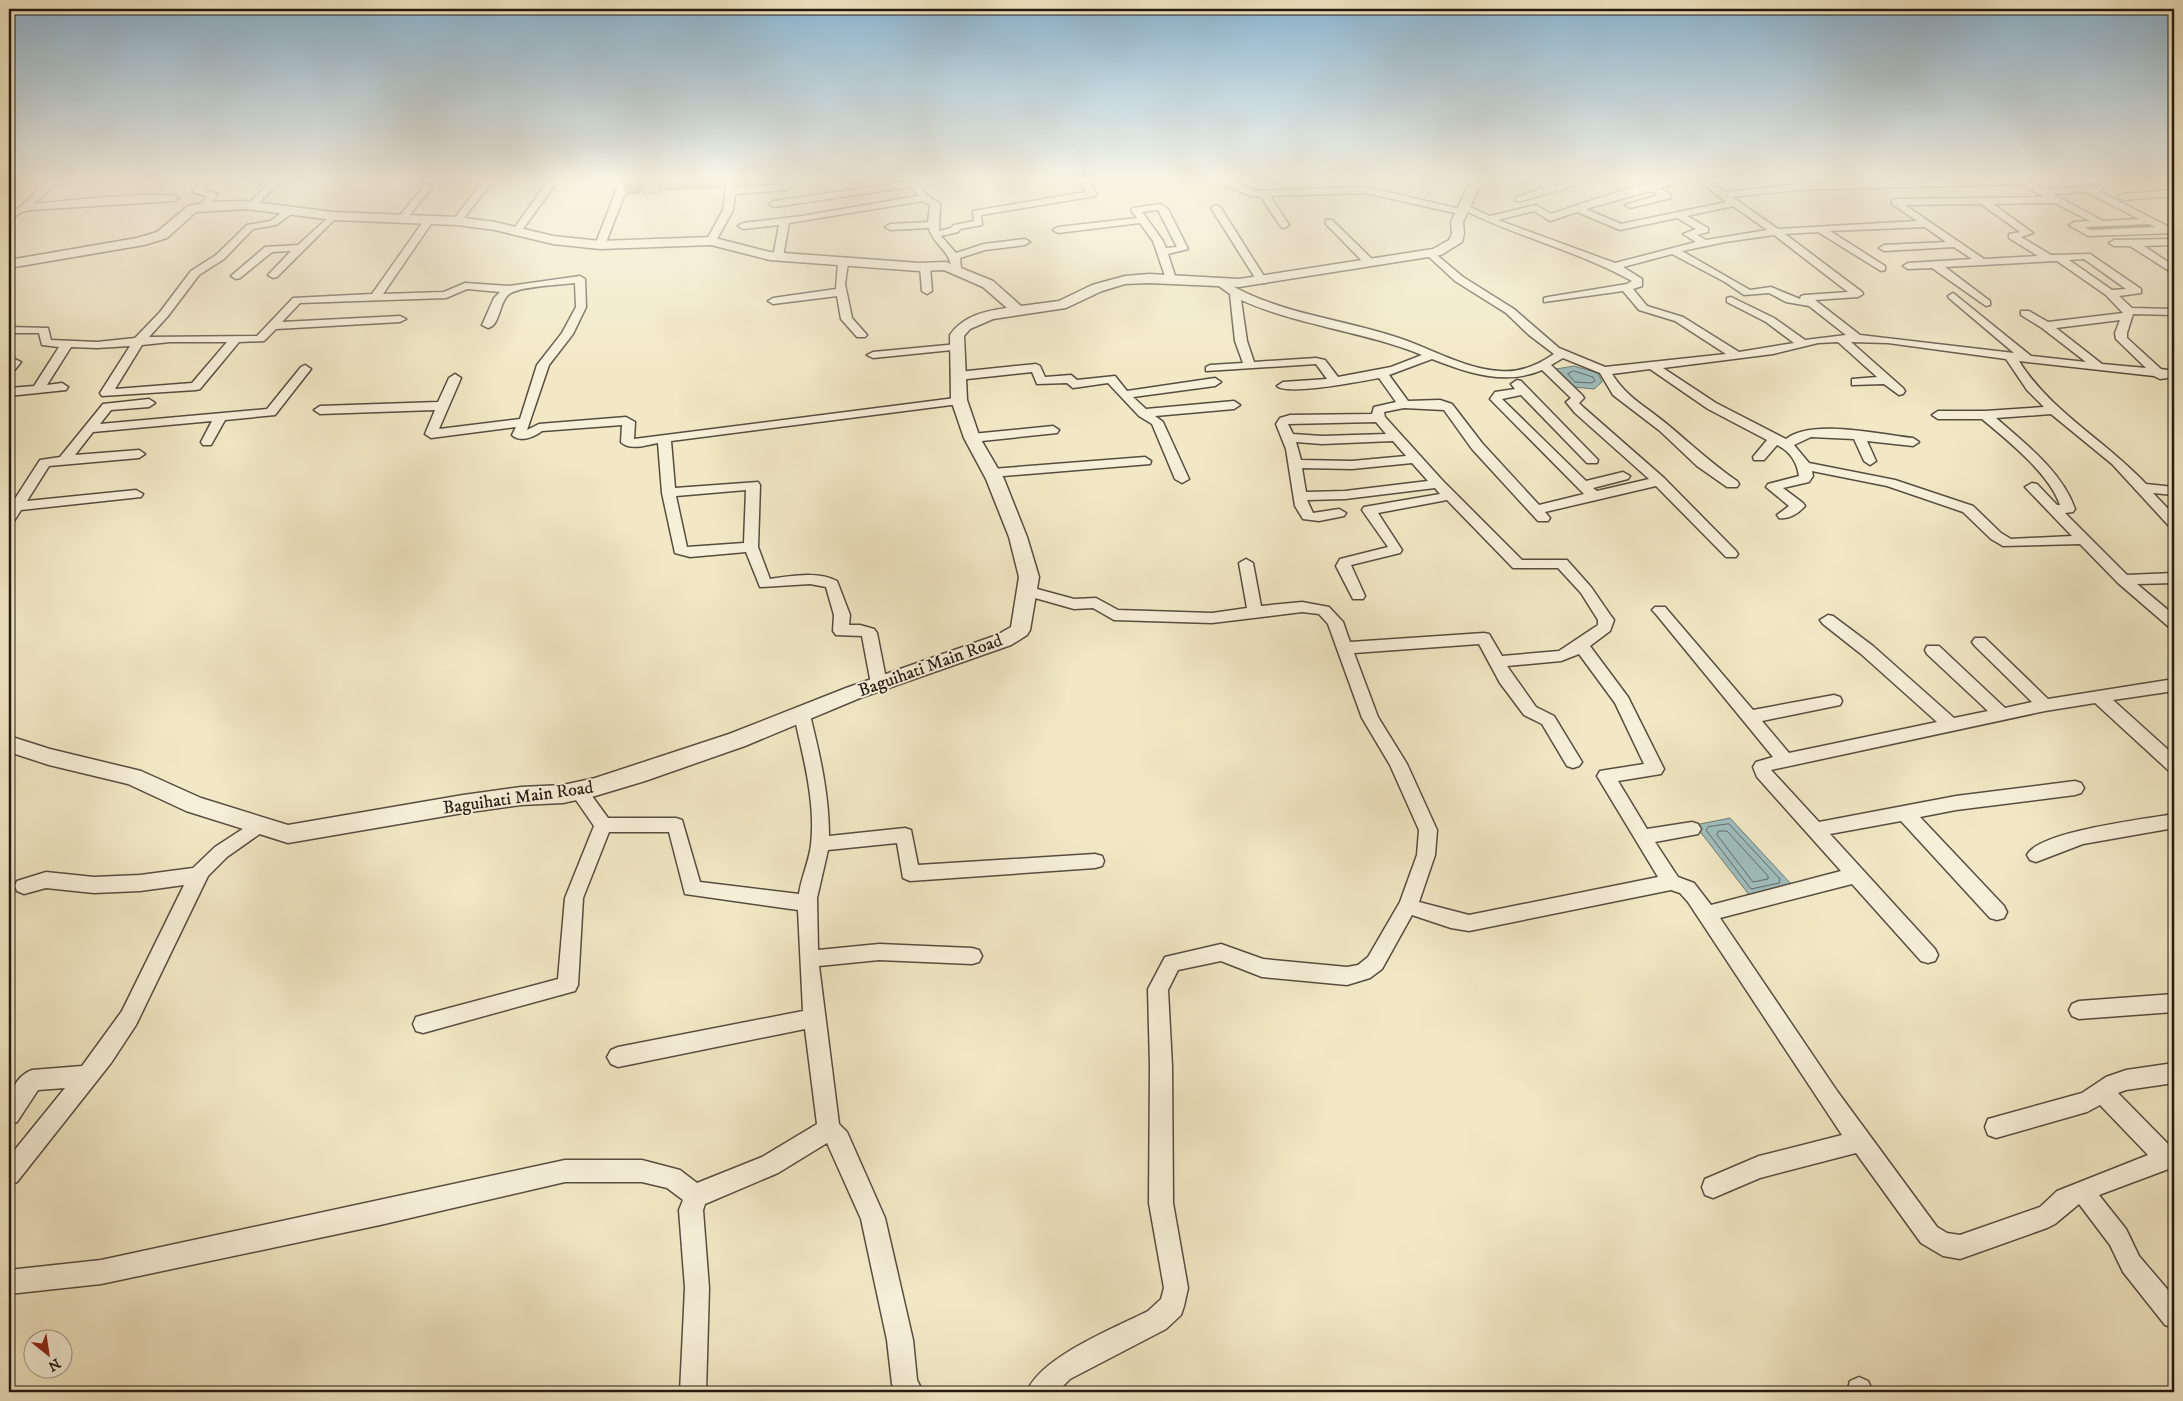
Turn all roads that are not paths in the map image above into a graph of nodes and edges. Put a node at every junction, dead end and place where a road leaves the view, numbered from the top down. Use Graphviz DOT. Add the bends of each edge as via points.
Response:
graph roads {
  1 [pos="125,243"];
  2 [pos="234,243"];
  3 [pos="305,243"];
  4 [pos="413,243"];
  5 [pos="585,243"];
  6 [pos="645,243"];
  7 [pos="721,243"];
  8 [pos="781,243"];
  9 [pos="943,243"];
  10 [pos="1014,243"];
  11 [pos="1159,243"];
  12 [pos="1180,243"];
  13 [pos="1238,243"];
  14 [pos="1350,243"];
  15 [pos="1453,243"];
  16 [pos="1555,243"];
  17 [pos="1703,243"];
  18 [pos="1792,243"];
  19 [pos="1843,243"];
  20 [pos="2026,243"];
  21 [pos="2120,243"];
  22 [pos="2132,243"];
  23 [pos="1956,244"];
  24 [pos="2100,244"];
  25 [pos="600,245"];
  26 [pos="300,248"];
  27 [pos="1884,248"];
  28 [pos="1674,250"];
  29 [pos="1162,252"];
  30 [pos="1431,253"];
  31 [pos="778,257"];
  32 [pos="2052,257"];
  33 [pos="1981,261"];
  34 [pos="843,263"];
  35 [pos="955,263"];
  36 [pos="1370,263"];
  37 [pos="1934,264"];
  38 [pos="10,265"];
  39 [pos="1615,266"];
  40 [pos="1703,266"];
  41 [pos="1908,266"];
  42 [pos="925,267"];
  43 [pos="1881,268"];
  44 [pos="1685,269"];
  45 [pos="2174,271"];
  46 [pos="273,275"];
  47 [pos="236,276"];
  48 [pos="1171,280"];
  49 [pos="1262,281"];
  50 [pos="509,288"];
  51 [pos="1625,288"];
  52 [pos="1228,289"];
  53 [pos="927,291"];
  54 [pos="841,292"];
  55 [pos="2110,294"];
  56 [pos="1953,296"];
  57 [pos="374,299"];
  58 [pos="1548,300"];
  59 [pos="1731,300"];
  60 [pos="772,301"];
  61 [pos="1811,303"];
  62 [pos="1986,303"];
  63 [pos="1018,310"];
  64 [pos="2174,312"];
  65 [pos="2025,313"];
  66 [pos="2128,313"];
  67 [pos="400,319"];
  68 [pos="488,324"];
  69 [pos="271,326"];
  70 [pos="2046,326"];
  71 [pos="9,330"];
  72 [pos="861,335"];
  73 [pos="1857,338"];
  74 [pos="236,339"];
  75 [pos="1841,339"];
  76 [pos="139,342"];
  77 [pos="67,344"];
  78 [pos="1803,344"];
  79 [pos="958,347"];
  80 [pos="1562,353"];
  81 [pos="873,355"];
  82 [pos="1430,355"];
  83 [pos="1737,356"];
  84 [pos="2013,357"];
  85 [pos="2028,359"];
  86 [pos="1544,365"];
  87 [pos="1651,365"];
  88 [pos="1250,366"];
  89 [pos="2099,368"];
  90 [pos="305,369"];
  91 [pos="1210,369"];
  92 [pos="1604,371"];
  93 [pos="1382,374"];
  94 [pos="2158,374"];
  95 [pos="2174,374"];
  96 [pos="1509,375"];
  97 [pos="958,376"];
  98 [pos="454,378"];
  99 [pos="1886,380"];
  100 [pos="1335,381"];
  101 [pos="1215,382"];
  102 [pos="1856,382"];
  103 [pos="2174,385"];
  104 [pos="1283,386"];
  105 [pos="62,387"];
  106 [pos="38,390"];
  107 [pos="1524,390"];
  108 [pos="9,392"];
  109 [pos="1899,392"];
  110 [pos="1124,395"];
  111 [pos="959,400"];
  112 [pos="149,403"];
  113 [pos="1404,404"];
  114 [pos="1234,405"];
  115 [pos="442,406"];
  116 [pos="320,410"];
  117 [pos="2052,410"];
  118 [pos="1143,413"];
  119 [pos="1938,415"];
  120 [pos="1986,415"];
  121 [pos="220,418"];
  122 [pos="1379,418"];
  123 [pos="525,422"];
  124 [pos="1877,423"];
  125 [pos="87,429"];
  126 [pos="1053,430"];
  127 [pos="1859,436"];
  128 [pos="1397,437"];
  129 [pos="972,438"];
  130 [pos="1289,438"];
  131 [pos="664,439"];
  132 [pos="1775,439"];
  133 [pos="1886,439"];
  134 [pos="207,442"];
  135 [pos="1913,442"];
  136 [pos="1787,445"];
  137 [pos="139,454"];
  138 [pos="1759,457"];
  139 [pos="1417,459"];
  140 [pos="64,460"];
  141 [pos="1592,460"];
  142 [pos="1144,461"];
  143 [pos="1870,461"];
  144 [pos="1295,464"];
  145 [pos="1804,466"];
  146 [pos="992,473"];
  147 [pos="1623,476"];
  148 [pos="1182,479"];
  149 [pos="1659,481"];
  150 [pos="1438,484"];
  151 [pos="1732,484"];
  152 [pos="1583,486"];
  153 [pos="2032,487"];
  154 [pos="2142,488"];
  155 [pos="2174,491"];
  156 [pos="669,493"];
  157 [pos="136,494"];
  158 [pos="1300,496"];
  159 [pos="1450,496"];
  160 [pos="1594,496"];
  161 [pos="16,506"];
  162 [pos="2053,510"];
  163 [pos="1339,513"];
  164 [pos="1784,515"];
  165 [pos="9,518"];
  166 [pos="2174,523"];
  167 [pos="2084,540"];
  168 [pos="751,547"];
  169 [pos="1731,554"];
  170 [pos="1246,563"];
  171 [pos="2174,578"];
  172 [pos="2123,580"];
  173 [pos="1026,591"];
  174 [pos="1358,596"];
  175 [pos="1660,610"];
  176 [pos="1255,612"];
  177 [pos="1828,620"];
  178 [pos="2174,623"];
  179 [pos="1980,642"];
  180 [pos="1580,644"];
  181 [pos="1346,648"];
  182 [pos="1934,650"];
  183 [pos="1497,662"];
  184 [pos="879,684"];
  185 [pos="2174,685"];
  186 [pos="2099,697"];
  187 [pos="1834,701"];
  188 [pos="2045,705"];
  189 [pos="2002,714"];
  190 [pos="802,715"];
  191 [pos="1749,717"];
  192 [pos="1952,726"];
  193 [pos="9,744"];
  194 [pos="1786,760"];
  195 [pos="1573,762"];
  196 [pos="2174,765"];
  197 [pos="2075,788"];
  198 [pos="578,790"];
  199 [pos="1905,813"];
  200 [pos="2174,821"];
  201 [pos="603,825"];
  202 [pos="258,826"];
  203 [pos="1692,829"];
  204 [pos="1816,830"];
  205 [pos="1642,836"];
  206 [pos="820,844"];
  207 [pos="2036,855"];
  208 [pos="1095,861"];
  209 [pos="198,875"];
  210 [pos="1856,875"];
  211 [pos="1671,882"];
  212 [pos="24,886"];
  213 [pos="807,903"];
  214 [pos="1408,906"];
  215 [pos="1997,912"];
  216 [pos="1706,914"];
  217 [pos="1928,955"];
  218 [pos="972,956"];
  219 [pos="809,958"];
  220 [pos="2174,1003"];
  221 [pos="2079,1010"];
  222 [pos="814,1018"];
  223 [pos="423,1024"];
  224 [pos="618,1057"];
  225 [pos="2174,1073"];
  226 [pos="88,1076"];
  227 [pos="2102,1092"];
  228 [pos="9,1115"];
  229 [pos="1996,1127"];
  230 [pos="829,1129"];
  231 [pos="1860,1141"];
  232 [pos="9,1174"];
  233 [pos="1712,1187"];
  234 [pos="2086,1189"];
  235 [pos="696,1196"];
  236 [pos="9,1282"];
  237 [pos="2174,1316"];
  238 [pos="693,1392"];
  239 [pos="910,1392"];
  240 [pos="1040,1392"];
  1 -- 38 [label="street"];
  2 -- 76 [label="street" via="220,258 195,273"];
  3 -- 26 [label="street"];
  4 -- 57 [label="street"];
  5 -- 25 [label="street"];
  6 -- 25 [label="street"];
  7 -- 31 [label="street"];
  8 -- 31 [label="street"];
  9 -- 35 [label="street"];
  10 -- 35 [label="street" via="984,247"];
  11 -- 29 [label="street"];
  12 -- 29 [label="street" via="1183,249"];
  13 -- 49 [label="street"];
  14 -- 36 [label="street"];
  15 -- 30 [label="street, Baguihati Main Road"];
  16 -- 39 [label="street"];
  17 -- 28 [label="street"];
  18 -- 61 [label="street" via="1858,294 1805,298"];
  19 -- 43 [label="street"];
  20 -- 32 [label="street"];
  21 -- 24 [label="street"];
  22 -- 45 [label="street"];
  23 -- 27 [label="street"];
  23 -- 33 [label="street"];
  26 -- 46 [label="street"];
  26 -- 47 [label="street" via="269,249"];
  28 -- 39 [label="street"];
  28 -- 40 [label="street"];
  29 -- 48 [label="street"];
  30 -- 36 [label="street, Baguihati Main Road"];
  30 -- 80 [label="street" via="1459,279 1510,311 1533,333"];
  31 -- 34 [label="street"];
  32 -- 33 [label="street"];
  32 -- 55 [label="street"];
  32 -- 55 [label="street" via="2086,256 2138,291"];
  33 -- 37 [label="street"];
  34 -- 42 [label="street"];
  34 -- 54 [label="street"];
  35 -- 42 [label="street"];
  35 -- 63 [label="street" via="988,284"];
  36 -- 49 [label="street, Baguihati Main Road"];
  37 -- 41 [label="street"];
  37 -- 62 [label="street"];
  39 -- 51 [label="street" via="1637,279 1638,284"];
  40 -- 44 [label="street"];
  40 -- 61 [label="street" via="1748,293 1771,290 1781,297"];
  42 -- 53 [label="street"];
  48 -- 52 [label="street, Baguihati Main Road"];
  48 -- 63 [label="street, Baguihati Main Road" via="1138,279 1113,283 1092,289 1063,304"];
  49 -- 52 [label="street, Baguihati Main Road"];
  50 -- 57 [label="street" via="465,286 446,295"];
  50 -- 68 [label="street" via="500,298"];
  50 -- 123 [label="street" via="580,279 580,307 566,334 544,364"];
  51 -- 58 [label="street"];
  51 -- 83 [label="street" via="1643,308 1679,319"];
  52 -- 82 [label="street" via="1277,312 1345,326 1394,340"];
  52 -- 88 [label="street"];
  54 -- 60 [label="street"];
  54 -- 72 [label="street" via="847,319"];
  55 -- 66 [label="street"];
  56 -- 85 [label="street"];
  57 -- 69 [label="street" via="297,300"];
  59 -- 78 [label="street" via="1770,320"];
  61 -- 73 [label="street"];
  63 -- 79 [label="street, Baguihati Main Road" via="984,317 966,325 957,335"];
  64 -- 66 [label="street"];
  65 -- 70 [label="street"];
  66 -- 70 [label="street"];
  66 -- 94 [label="street" via="2122,339"];
  67 -- 69 [label="street"];
  69 -- 74 [label="street" via="260,339"];
  70 -- 89 [label="street"];
  71 -- 77 [label="street" via="44,330 46,343"];
  73 -- 75 [label="street"];
  73 -- 84 [label="street"];
  74 -- 76 [label="street"];
  74 -- 76 [label="street" via="196,386 106,393"];
  75 -- 78 [label="street"];
  75 -- 99 [label="street"];
  76 -- 77 [label="street"];
  77 -- 106 [label="street"];
  78 -- 83 [label="street" via="1773,352"];
  79 -- 81 [label="street"];
  79 -- 97 [label="street, Baguihati Main Road"];
  80 -- 86 [label="street"];
  80 -- 92 [label="street"];
  82 -- 93 [label="street"];
  82 -- 96 [label="street"];
  83 -- 87 [label="street"];
  84 -- 85 [label="street"];
  84 -- 117 [label="street" via="2026,384"];
  85 -- 89 [label="street"];
  86 -- 96 [label="street"];
  86 -- 149 [label="street" via="1578,398 1572,402 1579,410"];
  87 -- 92 [label="street"];
  87 -- 132 [label="street" via="1712,406"];
  88 -- 91 [label="street"];
  88 -- 100 [label="street" via="1316,360"];
  89 -- 94 [label="street"];
  90 -- 121 [label="street" via="271,412"];
  92 -- 151 [label="street" via="1617,392"];
  93 -- 100 [label="street"];
  93 -- 113 [label="street"];
  94 -- 95 [label="street"];
  94 -- 103 [label="street"];
  96 -- 107 [label="street"];
  97 -- 110 [label="street" via="1036,368 1041,381 1071,379 1073,384 1111,378"];
  97 -- 111 [label="street, Baguihati Main Road"];
  98 -- 115 [label="street"];
  99 -- 102 [label="street"];
  99 -- 109 [label="street"];
  100 -- 104 [label="street"];
  101 -- 110 [label="street"];
  105 -- 106 [label="street"];
  106 -- 108 [label="street"];
  107 -- 141 [label="street"];
  107 -- 152 [label="street" via="1499,395 1496,399"];
  110 -- 118 [label="street"];
  111 -- 129 [label="street, Baguihati Main Road"];
  111 -- 131 [label="street"];
  112 -- 125 [label="street" via="107,407"];
  113 -- 122 [label="street" via="1378,410"];
  113 -- 160 [label="street" via="1448,406 1478,446 1539,514"];
  114 -- 118 [label="street"];
  115 -- 116 [label="street"];
  115 -- 123 [label="street" via="431,434"];
  117 -- 120 [label="street"];
  117 -- 154 [label="street" via="2108,453"];
  118 -- 148 [label="street" via="1157,422"];
  119 -- 120 [label="street"];
  120 -- 162 [label="street" via="2028,453 2059,491 2068,509"];
  121 -- 125 [label="street"];
  121 -- 134 [label="street"];
  122 -- 128 [label="street"];
  122 -- 130 [label="street" via="1284,421 1282,424"];
  123 -- 131 [label="street" via="518,435 530,434 539,428 626,421 629,422 627,442"];
  124 -- 133 [label="street"];
  125 -- 140 [label="street"];
  126 -- 129 [label="street"];
  127 -- 133 [label="street"];
  127 -- 136 [label="street" via="1809,433 1793,438"];
  127 -- 143 [label="street"];
  128 -- 130 [label="street"];
  128 -- 139 [label="street"];
  129 -- 146 [label="street, Baguihati Main Road"];
  130 -- 144 [label="street"];
  131 -- 156 [label="street"];
  132 -- 136 [label="street"];
  132 -- 138 [label="street"];
  133 -- 135 [label="street"];
  136 -- 145 [label="street"];
  137 -- 140 [label="street"];
  139 -- 144 [label="street" via="1352,465"];
  139 -- 150 [label="street"];
  140 -- 161 [label="street" via="45,463"];
  142 -- 146 [label="street"];
  144 -- 158 [label="street"];
  145 -- 164 [label="street" via="1804,479 1773,487 1798,506"];
  145 -- 167 [label="street" via="1890,483 1968,509 2008,543"];
  146 -- 173 [label="street, Baguihati Main Road" via="1018,537 1029,577"];
  147 -- 152 [label="street"];
  149 -- 160 [label="street"];
  149 -- 169 [label="street"];
  150 -- 158 [label="street" via="1345,495"];
  150 -- 159 [label="street"];
  152 -- 160 [label="street"];
  153 -- 162 [label="street"];
  154 -- 155 [label="street"];
  154 -- 166 [label="street"];
  156 -- 168 [label="street" via="680,550 690,553"];
  156 -- 168 [label="street" via="753,485"];
  157 -- 161 [label="street"];
  158 -- 163 [label="street" via="1309,517"];
  159 -- 174 [label="street" via="1369,510 1395,550 1345,562 1343,566"];
  159 -- 180 [label="street" via="1518,565 1562,563 1586,590 1606,620 1605,627"];
  161 -- 165 [label="street"];
  162 -- 167 [label="street"];
  167 -- 172 [label="street"];
  168 -- 184 [label="street" via="765,584 817,580 832,584 842,615 841,631 869,633"];
  170 -- 176 [label="street"];
  171 -- 172 [label="street"];
  172 -- 178 [label="street"];
  173 -- 176 [label="street" via="1074,604 1096,602 1114,615 1212,618"];
  173 -- 184 [label="street, Baguihati Main Road" via="1020,630 1004,640"];
  175 -- 191 [label="street"];
  176 -- 181 [label="street" via="1302,607 1324,610 1335,622"];
  177 -- 192 [label="street" via="1868,650"];
  179 -- 188 [label="street"];
  180 -- 183 [label="street" via="1561,656"];
  180 -- 205 [label="street" via="1622,701 1655,769 1606,776"];
  181 -- 183 [label="street" via="1484,638"];
  181 -- 214 [label="street" via="1370,718 1398,764 1428,830 1426,855"];
  182 -- 189 [label="street"];
  183 -- 195 [label="street" via="1530,711 1548,720"];
  184 -- 190 [label="street, Baguihati Main Road"];
  185 -- 186 [label="street"];
  186 -- 188 [label="street"];
  186 -- 196 [label="street"];
  187 -- 191 [label="street"];
  188 -- 189 [label="street"];
  189 -- 192 [label="street"];
  190 -- 198 [label="street, Baguihati Main Road" via="637,775"];
  190 -- 206 [label="street" via="816,777"];
  191 -- 194 [label="street"];
  192 -- 194 [label="street"];
  193 -- 202 [label="street, Baguihati Main Road" via="49,758 133,777 194,805"];
  194 -- 204 [label="street" via="1769,764 1762,770"];
  197 -- 199 [label="street" via="1979,799"];
  198 -- 201 [label="street"];
  198 -- 202 [label="street, Baguihati Main Road" via="463,804 288,834"];
  199 -- 204 [label="street"];
  199 -- 215 [label="street"];
  200 -- 207 [label="street" via="2084,838 2044,849"];
  201 -- 213 [label="street" via="676,826 692,889"];
  201 -- 223 [label="street" via="574,898 568,985"];
  202 -- 209 [label="street" via="221,852"];
  203 -- 205 [label="street"];
  204 -- 210 [label="street"];
  205 -- 211 [label="street"];
  206 -- 208 [label="street" via="905,835 910,873"];
  206 -- 213 [label="street"];
  209 -- 212 [label="street" via="140,884 94,885 46,880"];
  209 -- 226 [label="street" via="129,1018"];
  210 -- 216 [label="street"];
  210 -- 217 [label="street"];
  211 -- 214 [label="street" via="1470,923"];
  211 -- 216 [label="street" via="1687,888"];
  213 -- 219 [label="street"];
  214 -- 240 [label="street" via="1375,963 1363,972 1347,976 1262,968 1222,952 1172,963 1158,989 1161,1203 1176,1288 1172,1306 1157,1320 1061,1370"];
  216 -- 231 [label="street"];
  218 -- 219 [label="street" via="879,952"];
  219 -- 222 [label="street"];
  220 -- 221 [label="street"];
  222 -- 224 [label="street"];
  222 -- 230 [label="street"];
  225 -- 227 [label="street" via="2126,1080"];
  226 -- 228 [label="street" via="32,1080"];
  226 -- 232 [label="street"];
  227 -- 229 [label="street" via="2087,1102"];
  227 -- 234 [label="street" via="2167,1159"];
  230 -- 235 [label="street" via="805,1147"];
  230 -- 239 [label="street" via="839,1140 873,1218"];
  231 -- 233 [label="street" via="1759,1168"];
  231 -- 234 [label="street" via="1929,1235 1943,1244 1960,1247 2047,1216 2065,1199"];
  234 -- 237 [label="street" via="2090,1201 2118,1237 2132,1264"];
  235 -- 236 [label="street" via="672,1178 642,1171 565,1171 102,1272"];
  235 -- 238 [label="street" via="690,1210 698,1288"];
}
